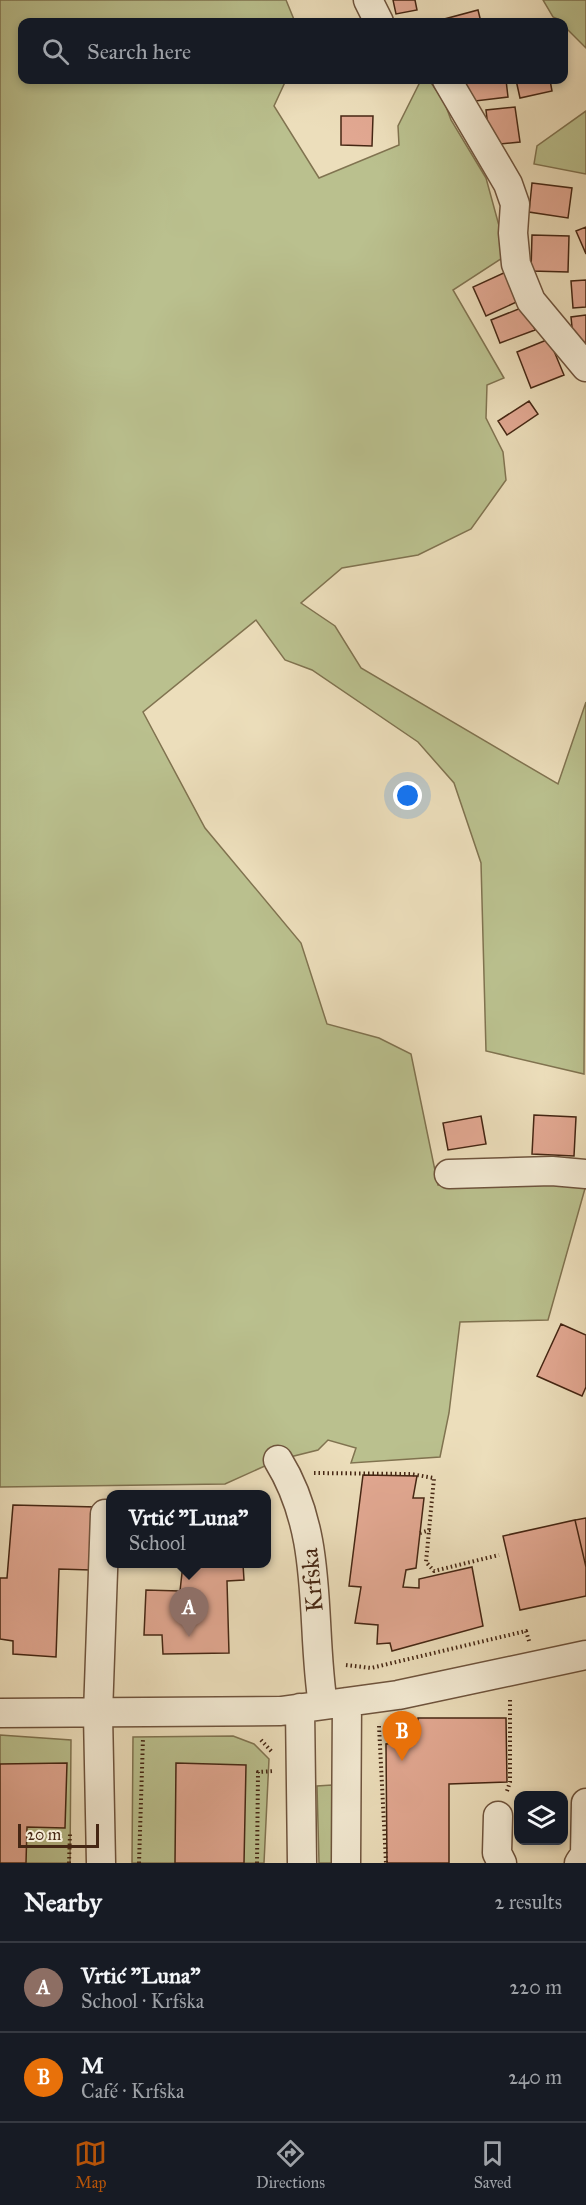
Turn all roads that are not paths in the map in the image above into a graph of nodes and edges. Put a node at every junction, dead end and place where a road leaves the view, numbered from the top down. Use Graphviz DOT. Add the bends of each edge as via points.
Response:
graph roads {
  1 [pos="368,0"];
  2 [pos="377,18"];
  3 [pos="449,84"];
  4 [pos="586,367"];
  5 [pos="450,1174"];
  6 [pos="586,1174"];
  7 [pos="278,1460"];
  8 [pos="105,1514"];
  9 [pos="586,1655"];
  10 [pos="323,1705"];
  11 [pos="0,1713"];
  12 [pos="99,1714"];
  13 [pos="586,1803"];
  14 [pos="498,1816"];
  15 [pos="101,1863"];
  16 [pos="302,1863"];
  17 [pos="346,1863"];
  18 [pos="502,1863"];
  19 [pos="579,1863"];
  1 -- 2 [label="street"];
  3 -- 4 [label="street" via="508,184 514,204 516,264 531,301"];
  5 -- 6 [label="street"];
  7 -- 10 [label="street, Krfska" via="302,1507 311,1551 317,1667"];
  8 -- 12 [label="street"];
  9 -- 10 [label="street" via="398,1695"];
  10 -- 12 [label="street"];
  10 -- 16 [label="street, Krfska"];
  10 -- 17 [label="street, Krfska"];
  11 -- 12 [label="street"];
  12 -- 15 [label="street"];
  13 -- 19 [label="street" via="585,1854"];
  14 -- 18 [label="street" via="497,1853"];
}
